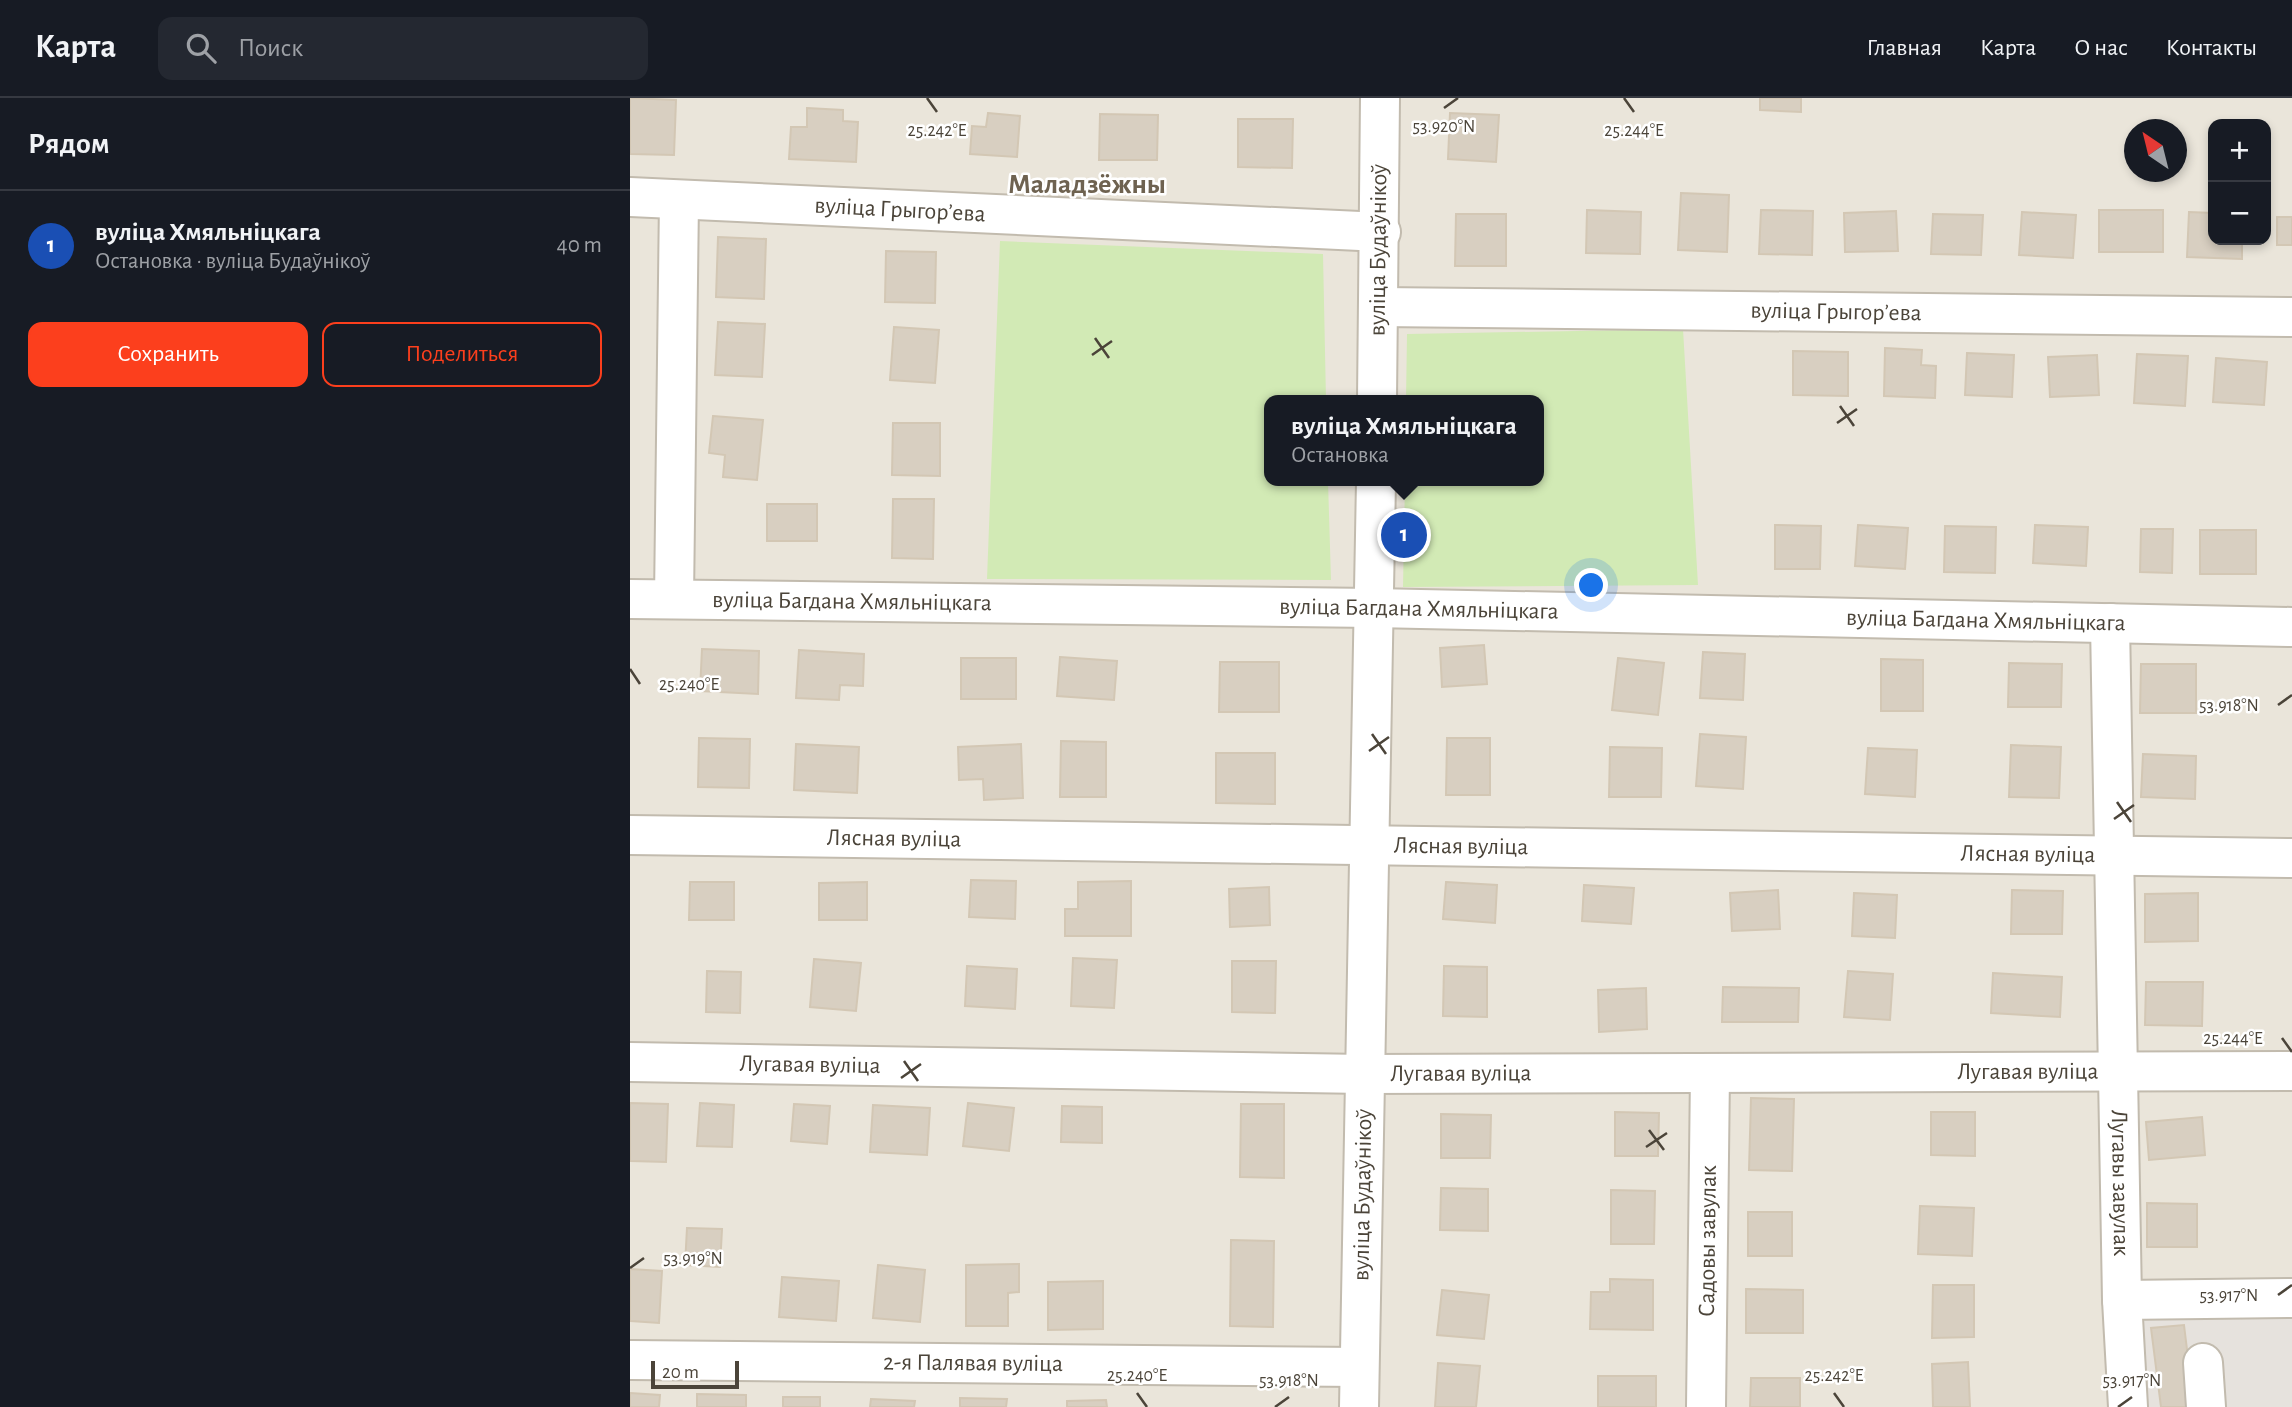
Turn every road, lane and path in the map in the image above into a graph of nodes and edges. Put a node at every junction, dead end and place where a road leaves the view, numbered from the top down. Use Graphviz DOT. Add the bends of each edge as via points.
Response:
graph roads {
  1 [pos="1380,98"];
  2 [pos="630,197"];
  3 [pos="679,200"];
  4 [pos="1381,232"];
  5 [pos="1379,307"];
  6 [pos="2292,317"];
  7 [pos="1377,395"];
  8 [pos="1376,486"];
  9 [pos="630,599"];
  10 [pos="674,599"];
  11 [pos="1374,608"];
  12 [pos="2110,624"];
  13 [pos="2292,627"];
  14 [pos="630,835"];
  15 [pos="1369,843"];
  16 [pos="2114,855"];
  17 [pos="2292,858"];
  18 [pos="630,1062"];
  19 [pos="2292,1070"];
  20 [pos="2118,1071"];
  21 [pos="1710,1073"];
  22 [pos="1365,1074"];
  23 [pos="2292,1298"];
  24 [pos="2122,1300"];
  25 [pos="630,1360"];
  26 [pos="2203,1363"];
  27 [pos="1359,1367"];
  28 [pos="1359,1407"];
  29 [pos="1706,1407"];
  30 [pos="2128,1407"];
  31 [pos="2206,1407"];
  1 -- 4 [label="street, вуліца Будаўнікоў"];
  2 -- 3 [label="street, вуліца Грыгорʼева"];
  3 -- 4 [label="street, вуліца Грыгорʼева"];
  3 -- 10 [label="street"];
  4 -- 5 [label="street, вуліца Будаўнікоў"];
  5 -- 6 [label="street, вуліца Грыгорʼева"];
  5 -- 7 [label="street, вуліца Будаўнікоў"];
  8 -- 11 [label="street, вуліца Будаўнікоў"];
  9 -- 10 [label="street, вуліца Багдана Хмяльніцкага"];
  10 -- 11 [label="street, вуліца Багдана Хмяльніцкага"];
  11 -- 12 [label="street, вуліца Багдана Хмяльніцкага"];
  11 -- 15 [label="street, вуліца Будаўнікоў"];
  12 -- 13 [label="street, вуліца Багдана Хмяльніцкага"];
  12 -- 16 [label="street, Лугавы завулак"];
  14 -- 15 [label="street, Лясная вуліца"];
  15 -- 16 [label="street, Лясная вуліца"];
  15 -- 22 [label="street, вуліца Будаўнікоў"];
  16 -- 17 [label="street, Лясная вуліца"];
  16 -- 20 [label="street, Лугавы завулак"];
  18 -- 22 [label="street, Лугавая вуліца"];
  19 -- 20 [label="street, Лугавая вуліца"];
  20 -- 21 [label="street, Лугавая вуліца"];
  20 -- 24 [label="street, Лугавы завулак"];
  21 -- 22 [label="street, Лугавая вуліца"];
  21 -- 29 [label="street, Садовы завулак"];
  22 -- 27 [label="street, вуліца Будаўнікоў"];
  23 -- 24 [label="street"];
  24 -- 30 [label="street, Лугавы завулак"];
  25 -- 27 [label="street, 2-я Палявая вуліца"];
  26 -- 31 [label="street"];
  27 -- 28 [label="street, вуліца Будаўнікоў"];
}
